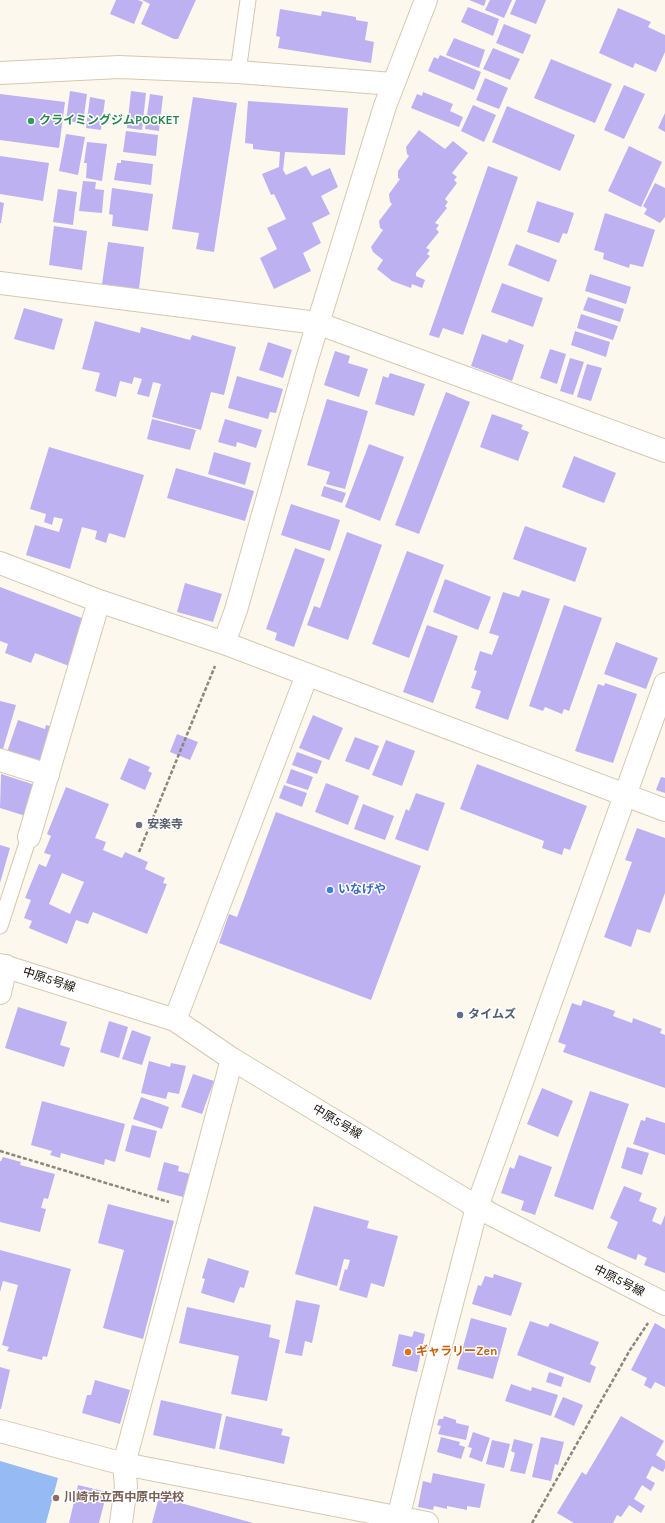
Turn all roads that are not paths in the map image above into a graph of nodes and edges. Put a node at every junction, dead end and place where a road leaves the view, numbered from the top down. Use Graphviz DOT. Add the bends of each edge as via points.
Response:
graph roads {
  1 [pos="248,0"];
  2 [pos="426,0"];
  3 [pos="238,72"];
  4 [pos="0,73"];
  5 [pos="393,84"];
  6 [pos="0,283"];
  7 [pos="317,323"];
  8 [pos="665,451"];
  9 [pos="0,563"];
  10 [pos="99,601"];
  11 [pos="224,643"];
  12 [pos="307,675"];
  13 [pos="665,684"];
  14 [pos="0,760"];
  15 [pos="48,775"];
  16 [pos="624,796"];
  17 [pos="665,810"];
  18 [pos="29,837"];
  19 [pos="0,926"];
  20 [pos="3,966"];
  21 [pos="0,993"];
  22 [pos="175,1020"];
  23 [pos="232,1059"];
  24 [pos="476,1207"];
  25 [pos="663,1303"];
  26 [pos="0,1431"];
  27 [pos="124,1464"];
  28 [pos="398,1520"];
  29 [pos="121,1523"];
  30 [pos="427,1523"];
  1 -- 3 [label="lane"];
  2 -- 5 [label="street"];
  3 -- 4 [label="street" via="119,67"];
  3 -- 5 [label="street"];
  5 -- 7 [label="street"];
  6 -- 7 [label="street"];
  7 -- 8 [label="street"];
  7 -- 11 [label="street" via="236,610"];
  9 -- 10 [label="street"];
  10 -- 11 [label="street"];
  10 -- 15 [label="street"];
  11 -- 12 [label="street"];
  12 -- 16 [label="street" via="441,724"];
  12 -- 22 [label="street"];
  13 -- 16 [label="street"];
  14 -- 15 [label="street"];
  15 -- 18 [label="street"];
  16 -- 17 [label="street"];
  16 -- 24 [label="street"];
  18 -- 19 [label="lane"];
  20 -- 21 [label="street"];
  20 -- 22 [label="street, 中原5号線"];
  22 -- 23 [label="street, 中原5号線"];
  23 -- 24 [label="street, 中原5号線"];
  23 -- 27 [label="street"];
  24 -- 25 [label="street, 中原5号線"];
  24 -- 28 [label="street"];
  26 -- 27 [label="street"];
  27 -- 28 [label="street"];
  27 -- 29 [label="street" via="126,1486"];
  28 -- 30 [label="street"];
}
